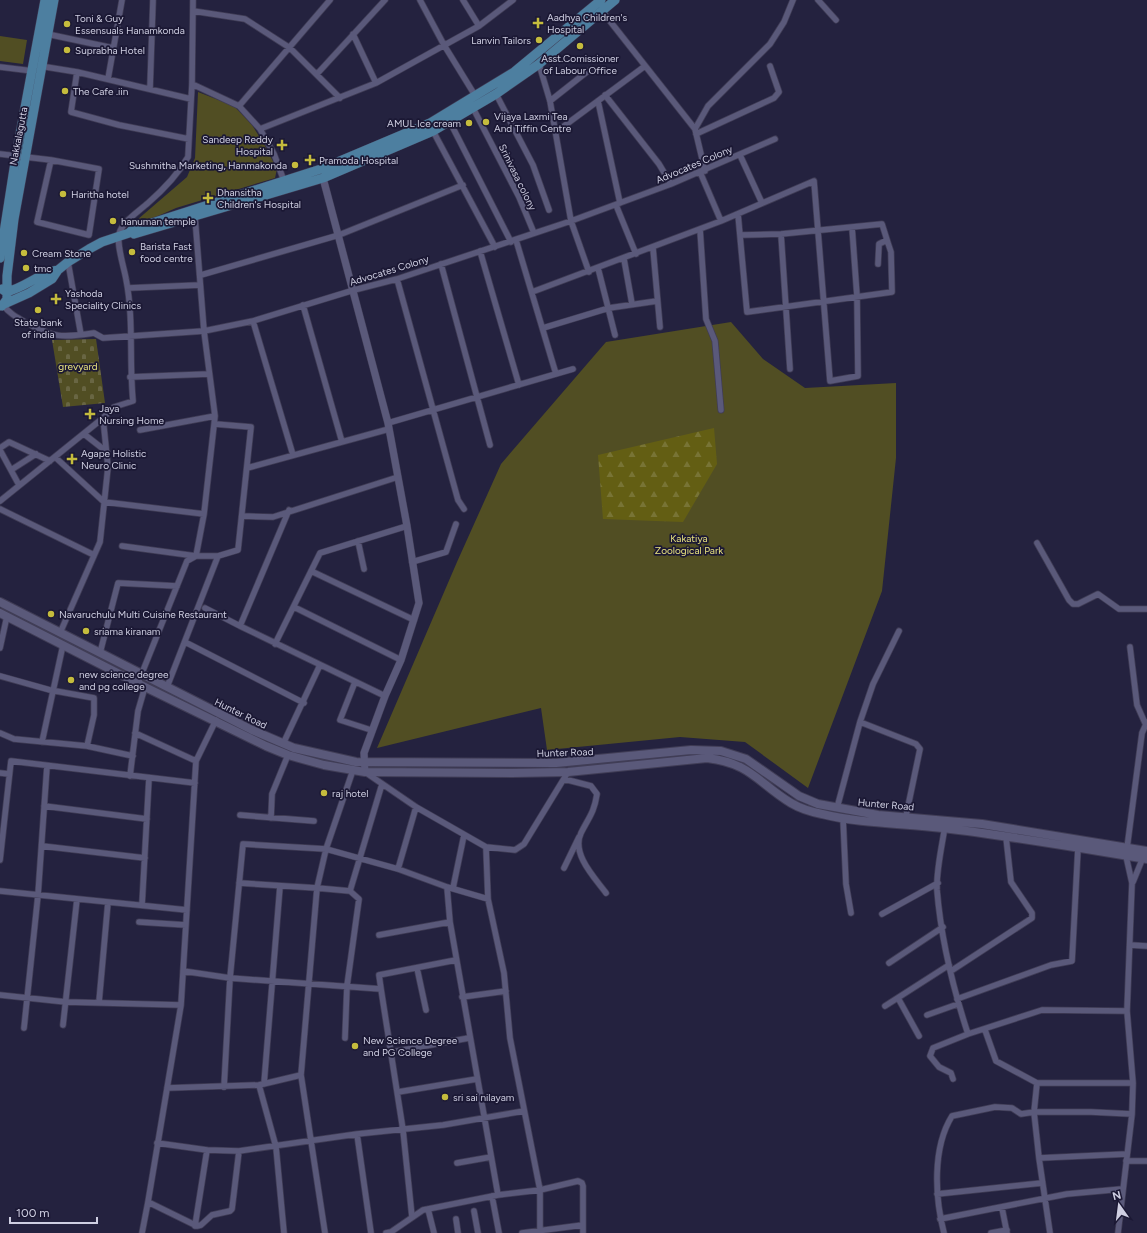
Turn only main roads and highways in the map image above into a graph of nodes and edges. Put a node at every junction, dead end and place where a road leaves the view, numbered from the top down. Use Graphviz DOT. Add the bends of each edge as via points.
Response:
graph roads {
  1 [pos="45,0"];
  2 [pos="54,0"];
  3 [pos="601,0"];
  4 [pos="615,0"];
  5 [pos="36,68"];
  6 [pos="476,102"];
  7 [pos="20,156"];
  8 [pos="2,232"];
  9 [pos="129,233"];
  10 [pos="0,256"];
  11 [pos="58,270"];
  12 [pos="3,290"];
  13 [pos="1,306"];
  14 [pos="0,602"];
  15 [pos="3,615"];
  16 [pos="212,716"];
  17 [pos="608,759"];
  18 [pos="610,768"];
  19 [pos="945,824"];
  20 [pos="1127,852"];
  21 [pos="1145,855"];
  1 -- 5 [label="main road"];
  2 -- 5 [label="main road, Nakkalagutta"];
  3 -- 6 [label="main road"];
  4 -- 6 [label="main road" via="539,64 496,94"];
  5 -- 7 [label="main road, Nakkalagutta"];
  6 -- 9 [label="main road" via="321,170 133,229"];
  6 -- 9 [label="main road" via="450,122 433,131 323,178 135,235"];
  7 -- 8 [label="main road"];
  7 -- 12 [label="main road, Nakkalagutta" via="7,276"];
  8 -- 10 [label="main road"];
  9 -- 11 [label="main road" via="102,242"];
  11 -- 12 [label="main road" via="47,272 15,290"];
  11 -- 13 [label="main road" via="52,279"];
  12 -- 13 [label="main road, Nakkalagutta" via="7,299"];
  14 -- 16 [label="main road, Hunter Road" via="167,687"];
  15 -- 16 [label="main road, Hunter Road" via="145,687"];
  16 -- 17 [label="main road, Hunter Road" via="283,744 344,761 556,763"];
  16 -- 18 [label="main road, Hunter Road" via="288,755 324,765 365,772 566,775"];
  17 -- 18 [label="main road"];
  17 -- 19 [label="main road, Hunter Road" via="691,750 721,751 746,759 808,800 837,808 906,816"];
  18 -- 19 [label="main road, Hunter Road" via="707,758 728,761 746,769 791,803 810,811 843,818"];
  19 -- 20 [label="main road, Hunter Road" via="1006,837 1078,848"];
  19 -- 20 [label="main road, Hunter Road" via="982,824"];
  20 -- 21 [label="main road, Hunter Road"];
}
